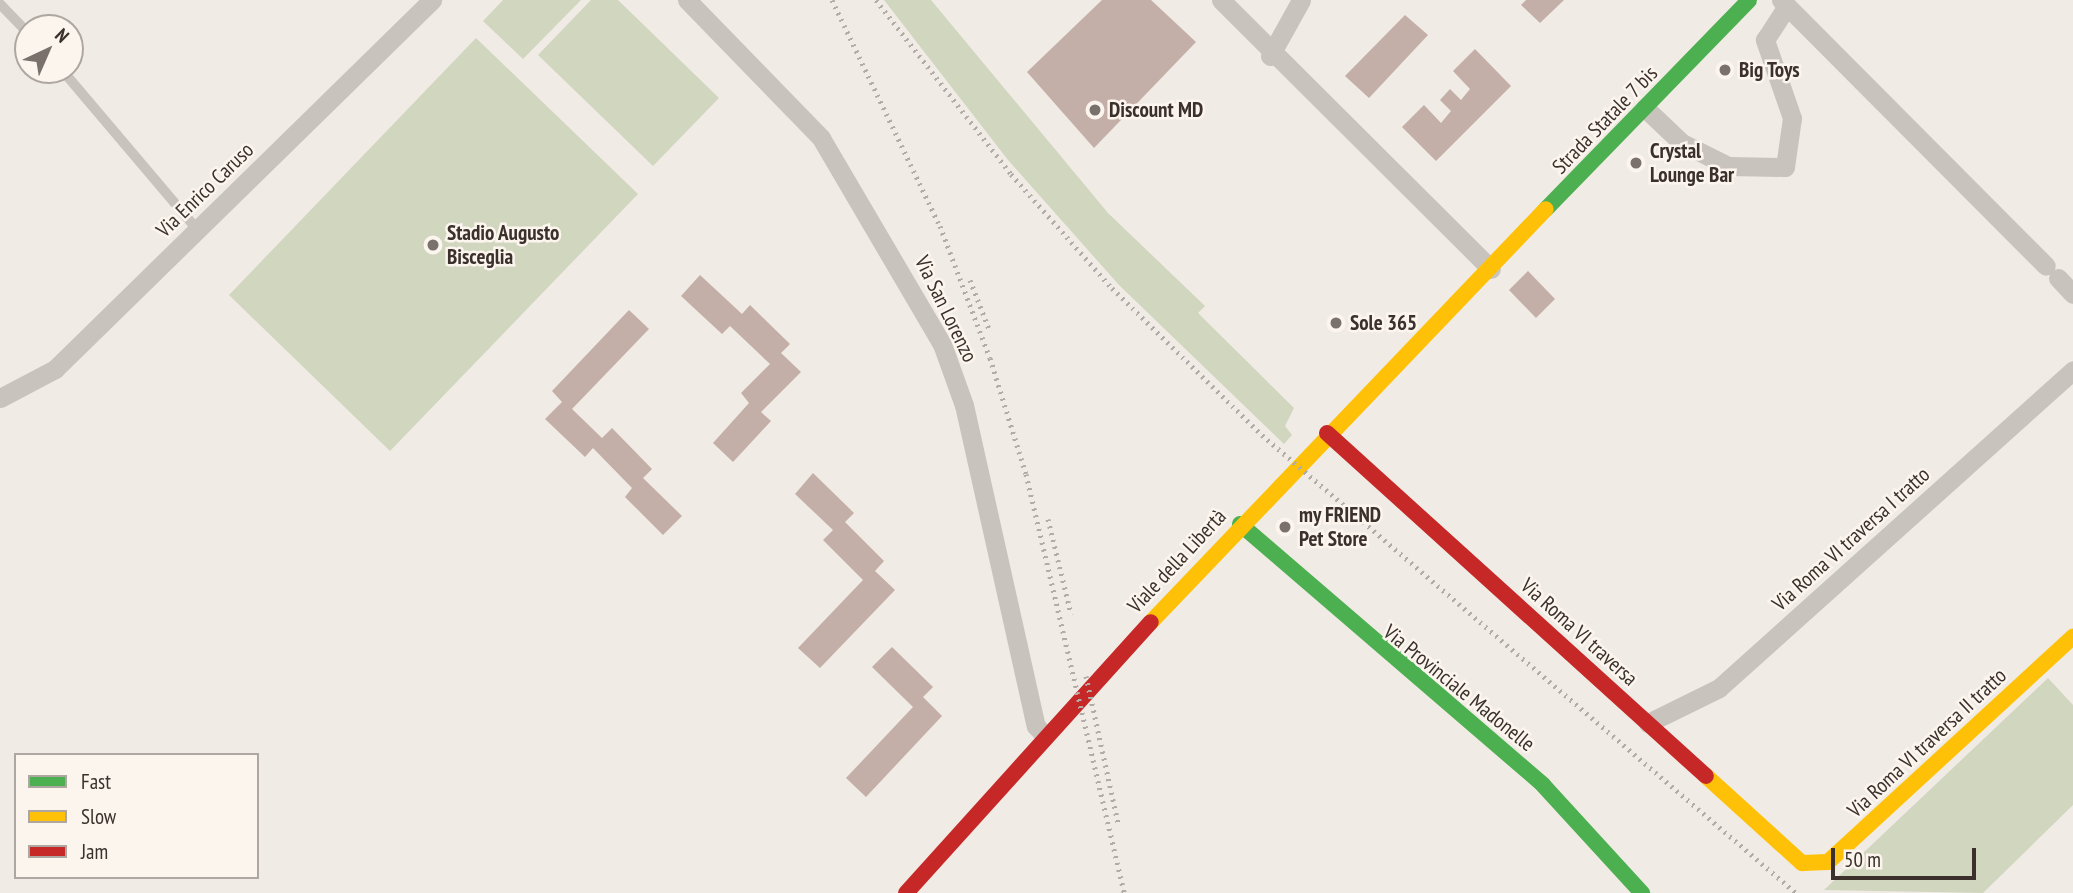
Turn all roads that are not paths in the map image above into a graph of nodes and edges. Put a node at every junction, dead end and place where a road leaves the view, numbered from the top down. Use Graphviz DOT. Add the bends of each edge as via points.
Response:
graph roads {
  1 [pos="432,0"];
  2 [pos="687,0"];
  3 [pos="1221,0"];
  4 [pos="1301,0"];
  5 [pos="1749,0"];
  6 [pos="1784,3"];
  7 [pos="0,4"];
  8 [pos="14,18"];
  9 [pos="1270,56"];
  10 [pos="74,84"];
  11 [pos="1645,108"];
  12 [pos="197,229"];
  13 [pos="1491,269"];
  14 [pos="2073,293"];
  15 [pos="2073,370"];
  16 [pos="0,398"];
  17 [pos="1327,433"];
  18 [pos="1240,524"];
  19 [pos="2073,637"];
  20 [pos="1648,723"];
  21 [pos="1051,729"];
  22 [pos="1802,863"];
  23 [pos="905,893"];
  24 [pos="1642,893"];
  1 -- 12 [label="street, Via Enrico Caruso"];
  2 -- 21 [label="street, Via San Lorenzo" via="815,129 943,344 988,497 1033,704"];
  3 -- 9 [label="street"];
  4 -- 9 [label="street"];
  5 -- 11 [label="street, Strada Statale 7 bis"];
  6 -- 11 [label="street" via="1765,40 1792,118 1784,167 1728,166 1682,143"];
  6 -- 14 [label="street"];
  7 -- 8 [label="lane"];
  9 -- 13 [label="street"];
  10 -- 12 [label="lane"];
  11 -- 13 [label="street, Strada Statale 7 bis"];
  12 -- 16 [label="street, Via Enrico Caruso" via="55,369"];
  13 -- 17 [label="street, Viale della Libertà"];
  15 -- 20 [label="street, Via Roma VI traversa I tratto" via="1719,688"];
  17 -- 18 [label="street, Viale della Libertà"];
  17 -- 20 [label="street, Via Roma VI traversa"];
  18 -- 21 [label="street, Viale della Libertà"];
  18 -- 24 [label="street, Via Provinciale Madonelle" via="1543,785"];
  19 -- 22 [label="street, Via Roma VI traversa II tratto" via="1828,862"];
  20 -- 22 [label="street, Via Roma VI traversa"];
  21 -- 23 [label="street, Viale della Libertà"];
}
